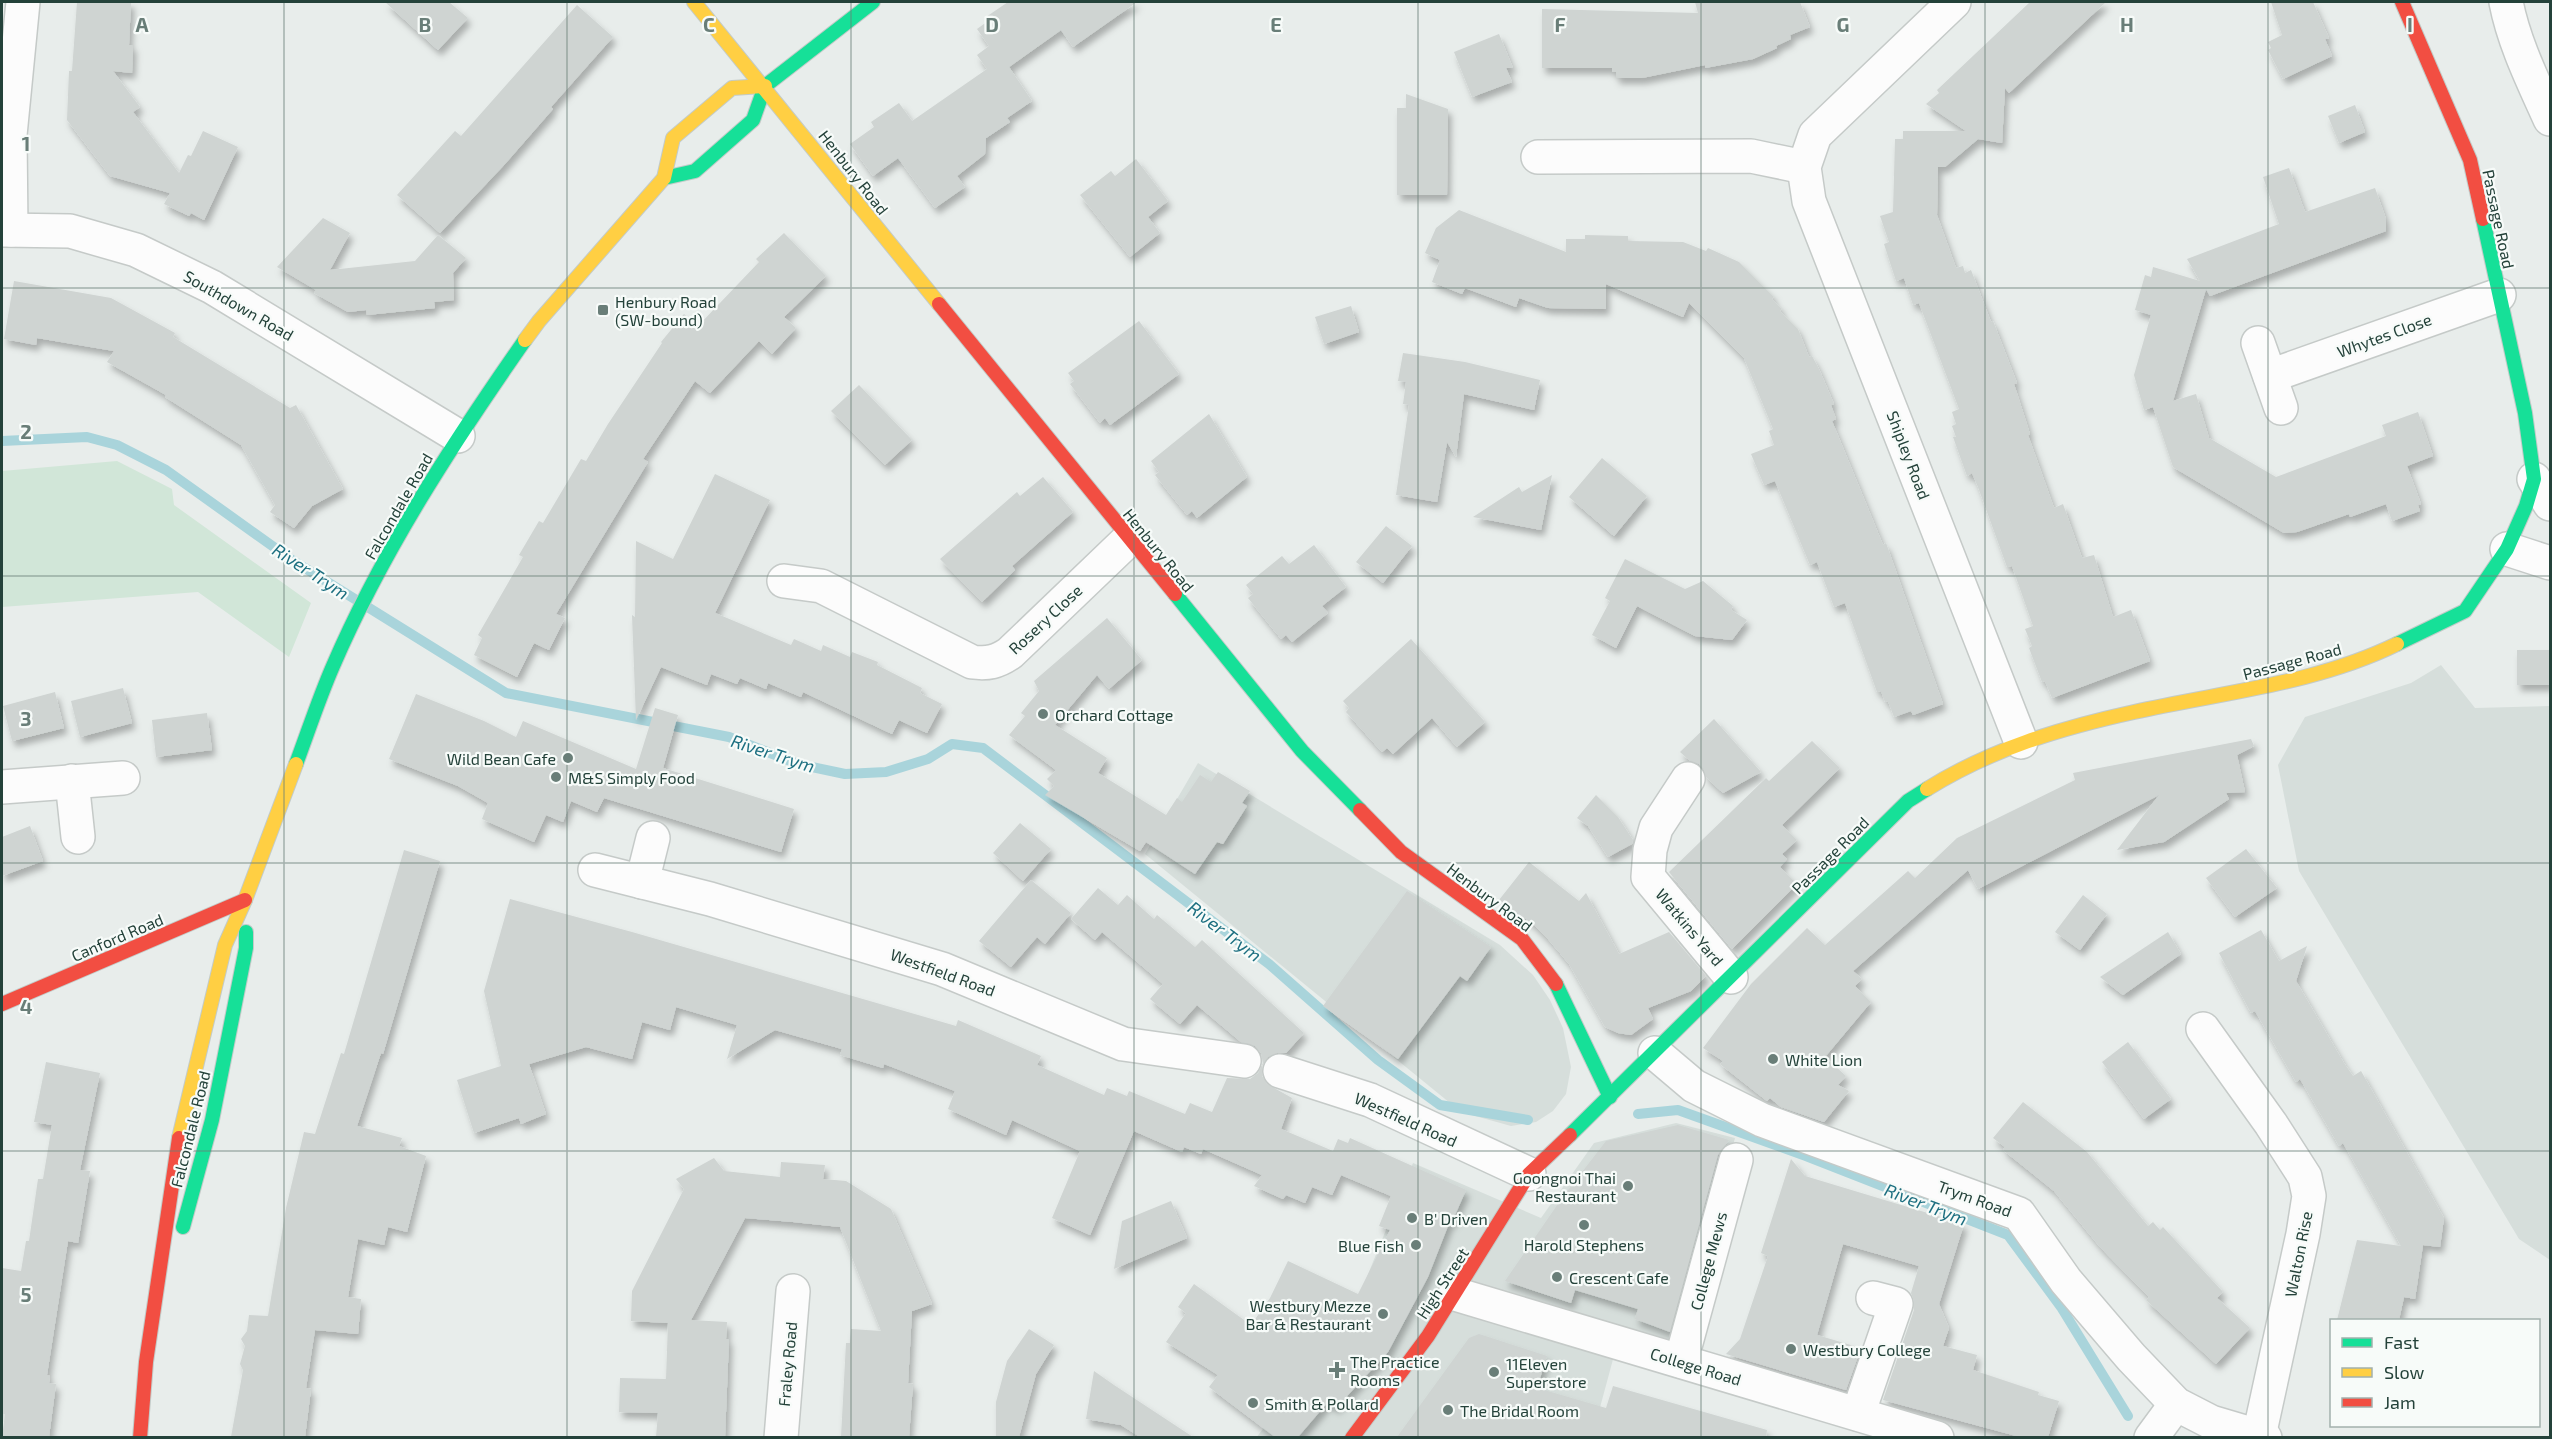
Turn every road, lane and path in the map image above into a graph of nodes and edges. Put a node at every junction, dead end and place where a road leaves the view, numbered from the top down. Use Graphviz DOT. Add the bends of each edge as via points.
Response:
graph roads {
  1 [pos="23,2"];
  2 [pos="694,2"];
  3 [pos="873,2"];
  4 [pos="1954,2"];
  5 [pos="2402,2"];
  6 [pos="2506,2"];
  7 [pos="765,86"];
  8 [pos="2550,119"];
  9 [pos="1538,157"];
  10 [pos="1804,167"];
  11 [pos="664,178"];
  12 [pos="6,230"];
  13 [pos="2499,295"];
  14 [pos="2258,344"];
  15 [pos="2270,376"];
  16 [pos="2281,408"];
  17 [pos="458,436"];
  18 [pos="2542,492"];
  19 [pos="1129,539"];
  20 [pos="2507,549"];
  21 [pos="2550,563"];
  22 [pos="784,580"];
  23 [pos="2021,742"];
  24 [pos="123,778"];
  25 [pos="1688,779"];
  26 [pos="72,782"];
  27 [pos="2,787"];
  28 [pos="78,837"];
  29 [pos="653,838"];
  30 [pos="595,870"];
  31 [pos="642,882"];
  32 [pos="245,900"];
  33 [pos="1731,977"];
  34 [pos="2,1004"];
  35 [pos="2203,1029"];
  36 [pos="1654,1053"];
  37 [pos="1244,1061"];
  38 [pos="1280,1071"];
  39 [pos="1610,1097"];
  40 [pos="1736,1160"];
  41 [pos="1529,1174"];
  42 [pos="793,1291"];
  43 [pos="1455,1294"];
  44 [pos="1872,1298"];
  45 [pos="146,1362"];
  46 [pos="1681,1362"];
  47 [pos="2176,1404"];
  48 [pos="1858,1414"];
  49 [pos="140,1437"];
  50 [pos="781,1437"];
  51 [pos="1352,1437"];
  52 [pos="1937,1437"];
  53 [pos="2151,1437"];
  54 [pos="2262,1437"];
  1 -- 12 [label="street" via="10,135"];
  2 -- 7 [label="main road, Henbury Road"];
  3 -- 7 [label="main road"];
  4 -- 10 [label="street, Shipley Road" via="1815,135"];
  5 -- 13 [label="main road, Passage Road" via="2470,160"];
  6 -- 8 [label="street" via="2528,71"];
  7 -- 11 [label="main road" via="753,120 695,171"];
  7 -- 11 [label="main road, Falcondale Road" via="732,88 684,128 674,138"];
  7 -- 19 [label="main road, Henbury Road"];
  9 -- 10 [label="street" via="1751,156"];
  10 -- 23 [label="street, Shipley Road" via="1809,201"];
  11 -- 17 [label="main road, Falcondale Road" via="539,321"];
  12 -- 17 [label="street, Southdown Road" via="69,231 136,250 212,287"];
  13 -- 15 [label="street, Whytes Close"];
  13 -- 18 [label="main road, Passage Road"];
  14 -- 15 [label="street"];
  15 -- 16 [label="street"];
  17 -- 32 [label="main road, Falcondale Road" via="378,574 333,666"];
  18 -- 20 [label="main road, Passage Road" via="2526,506"];
  19 -- 22 [label="street, Rosery Close" via="1010,653 985,664 972,662 825,576"];
  19 -- 39 [label="main road, Henbury Road" via="1302,751 1401,852 1522,939 1561,990"];
  20 -- 21 [label="street"];
  20 -- 23 [label="main road, Passage Road" via="2465,611 2368,658 2281,684 2134,712"];
  23 -- 33 [label="main road, Passage Road" via="1956,771 1908,801"];
  24 -- 26 [label="street"];
  25 -- 33 [label="street, Watkins Yard" via="1656,828 1648,877"];
  26 -- 27 [label="street"];
  26 -- 28 [label="street"];
  29 -- 31 [label="street"];
  30 -- 31 [label="street, Westfield Road"];
  31 -- 37 [label="street, Westfield Road" via="942,969 1124,1044"];
  32 -- 34 [label="main road, Canford Road"];
  32 -- 45 [label="main road, Falcondale Road" via="225,945 176,1150"];
  32 -- 45 [label="main road, Falcondale Road" via="246,948 212,1120"];
  33 -- 36 [label="main road, Passage Road"];
  35 -- 54 [label="street, Walton Rise" via="2305,1177 2308,1196"];
  36 -- 39 [label="main road, Passage Road"];
  36 -- 47 [label="street, Trym Road" via="1694,1086 1762,1120 2019,1214 2073,1290"];
  38 -- 41 [label="street, Westfield Road" via="1370,1100"];
  39 -- 41 [label="main road, High Street"];
  40 -- 46 [label="street, College Mews"];
  41 -- 43 [label="main road, High Street"];
  42 -- 50 [label="street, Fraley Road"];
  43 -- 46 [label="street, College Road"];
  43 -- 51 [label="main road, High Street"];
  44 -- 48 [label="street" via="1896,1304"];
  45 -- 49 [label="main road, Falcondale Road"];
  46 -- 48 [label="street, College Road"];
  47 -- 53 [label="street"];
  47 -- 54 [label="street, Trym Road" via="2211,1422"];
  48 -- 52 [label="street, College Road"];
}
